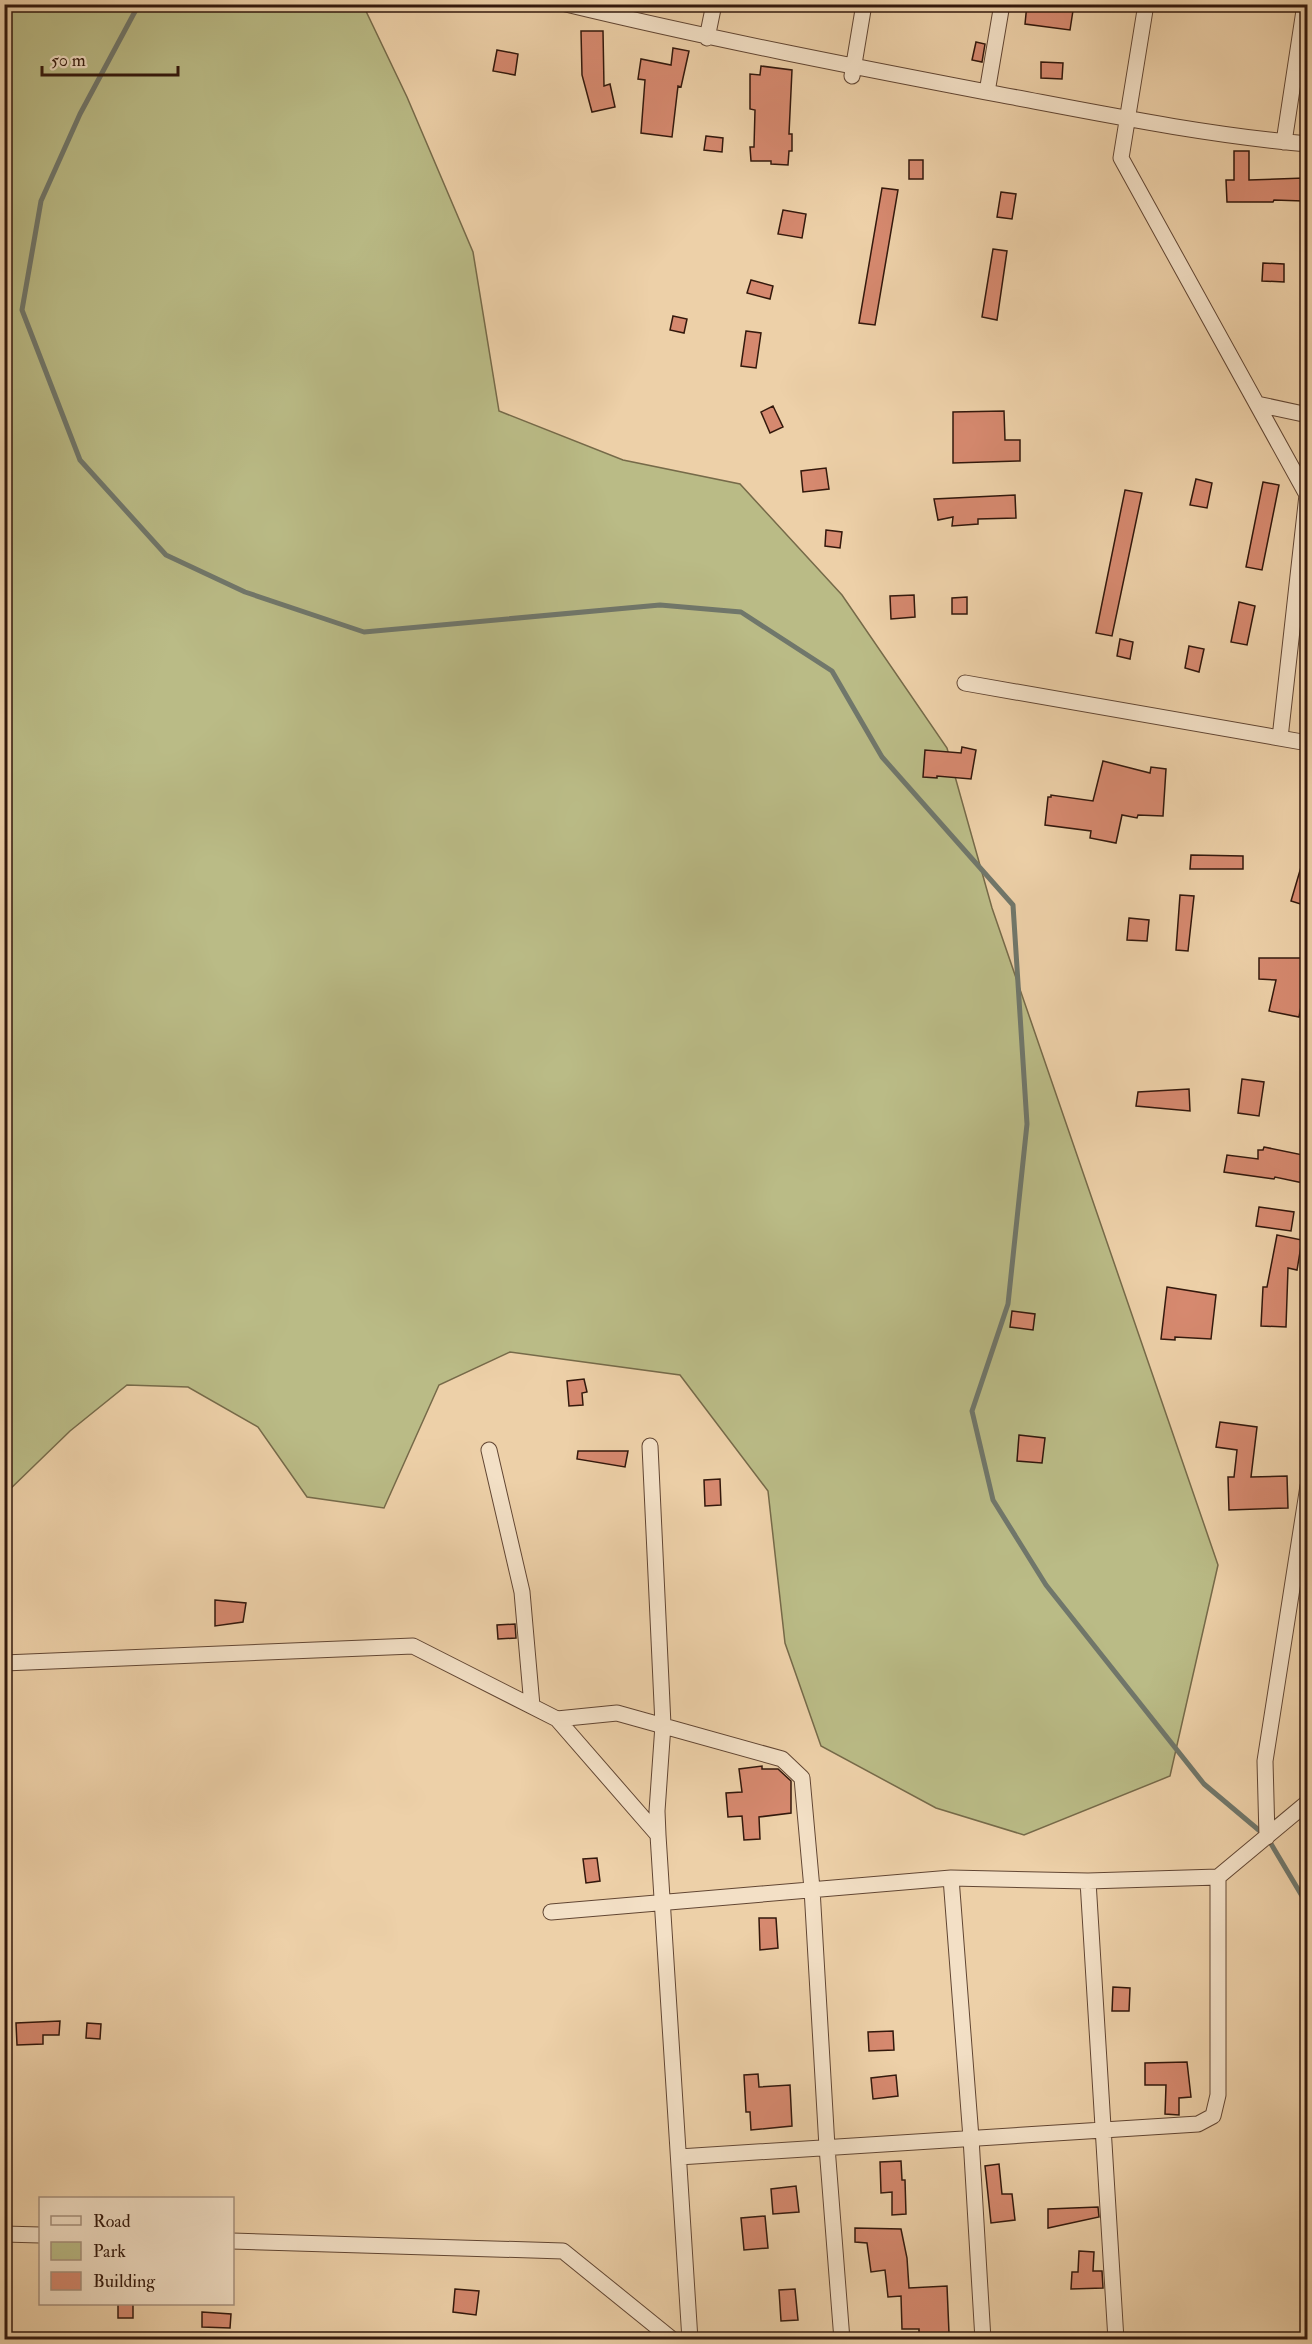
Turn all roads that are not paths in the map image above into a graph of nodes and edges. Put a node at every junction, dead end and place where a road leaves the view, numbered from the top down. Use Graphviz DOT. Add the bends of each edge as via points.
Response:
graph roads {
  1 [pos="566,4"];
  2 [pos="714,4"];
  3 [pos="864,4"];
  4 [pos="1002,4"];
  5 [pos="1146,4"];
  6 [pos="1305,4"];
  7 [pos="707,38"];
  8 [pos="852,72"];
  9 [pos="987,92"];
  10 [pos="1128,118"];
  11 [pos="1284,142"];
  12 [pos="1308,144"];
  13 [pos="1257,404"];
  14 [pos="1308,415"];
  15 [pos="1307,494"];
  16 [pos="965,682"];
  17 [pos="1280,738"];
  18 [pos="1308,743"];
  19 [pos="650,1446"];
  20 [pos="489,1450"];
  21 [pos="1308,1486"];
  22 [pos="4,1663"];
  23 [pos="532,1706"];
  24 [pos="557,1719"];
  25 [pos="663,1725"];
  26 [pos="1308,1802"];
  27 [pos="658,1835"];
  28 [pos="1267,1837"];
  29 [pos="1218,1877"];
  30 [pos="951,1878"];
  31 [pos="1088,1881"];
  32 [pos="812,1889"];
  33 [pos="662,1902"];
  34 [pos="551,1912"];
  35 [pos="1104,2130"];
  36 [pos="971,2138"];
  37 [pos="827,2147"];
  38 [pos="679,2157"];
  39 [pos="4,2234"];
  40 [pos="39,2235"];
  41 [pos="234,2241"];
  42 [pos="673,2340"];
  43 [pos="690,2340"];
  44 [pos="842,2340"];
  45 [pos="983,2340"];
  46 [pos="1116,2340"];
  1 -- 7 [label="street"];
  2 -- 7 [label="street"];
  3 -- 8 [label="street"];
  4 -- 9 [label="street"];
  5 -- 10 [label="street"];
  6 -- 11 [label="street"];
  7 -- 8 [label="street"];
  8 -- 9 [label="street"];
  9 -- 10 [label="street"];
  10 -- 11 [label="street"];
  10 -- 13 [label="street" via="1121,158"];
  11 -- 12 [label="street"];
  13 -- 14 [label="street"];
  13 -- 15 [label="street"];
  15 -- 17 [label="street"];
  16 -- 17 [label="street"];
  17 -- 18 [label="street"];
  19 -- 25 [label="street"];
  20 -- 23 [label="street" via="522,1592"];
  21 -- 28 [label="street" via="1265,1761"];
  22 -- 23 [label="street" via="413,1646"];
  23 -- 24 [label="street"];
  24 -- 25 [label="street" via="617,1713"];
  24 -- 27 [label="street"];
  25 -- 27 [label="street"];
  25 -- 32 [label="street" via="782,1759 802,1778"];
  26 -- 28 [label="street"];
  27 -- 33 [label="street"];
  28 -- 29 [label="street"];
  29 -- 31 [label="street"];
  29 -- 35 [label="street" via="1218,2095 1213,2116 1198,2124"];
  30 -- 31 [label="street"];
  30 -- 32 [label="street"];
  30 -- 36 [label="street"];
  31 -- 35 [label="street"];
  32 -- 33 [label="street"];
  32 -- 37 [label="street"];
  33 -- 34 [label="street"];
  33 -- 38 [label="street"];
  35 -- 36 [label="street"];
  35 -- 46 [label="street"];
  36 -- 37 [label="street"];
  36 -- 45 [label="street"];
  37 -- 38 [label="street"];
  37 -- 44 [label="street"];
  38 -- 43 [label="street"];
  39 -- 40 [label="street"];
  41 -- 42 [label="street" via="563,2252"];
}
